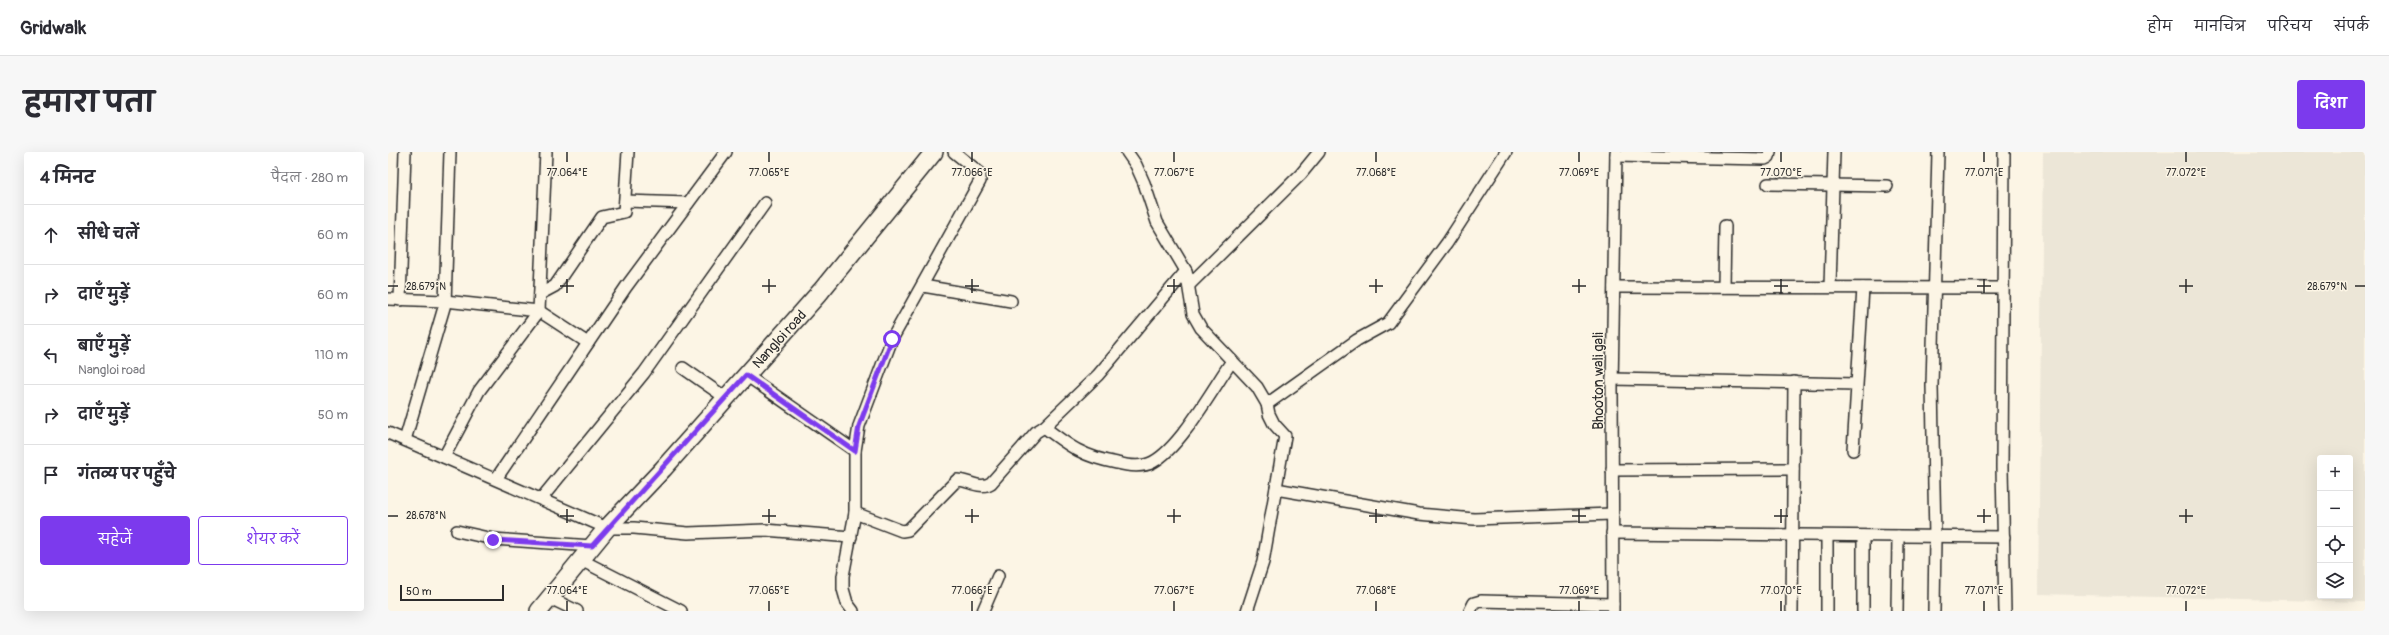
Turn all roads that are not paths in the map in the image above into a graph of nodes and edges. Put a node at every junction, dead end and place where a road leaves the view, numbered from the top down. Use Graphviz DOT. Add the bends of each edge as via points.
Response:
graph roads {
  1 [pos="405,152"];
  2 [pos="450,152"];
  3 [pos="546,152"];
  4 [pos="628,152"];
  5 [pos="726,152"];
  6 [pos="934,152"];
  7 [pos="954,152"];
  8 [pos="1127,152"];
  9 [pos="1319,152"];
  10 [pos="1506,152"];
  11 [pos="1770,152"];
  12 [pos="1834,152"];
  13 [pos="1938,152"];
  14 [pos="2004,152"];
  15 [pos="1616,154"];
  16 [pos="1714,155"];
  17 [pos="1768,184"];
  18 [pos="1833,185"];
  19 [pos="1887,186"];
  20 [pos="625,201"];
  21 [pos="688,203"];
  22 [pos="765,203"];
  23 [pos="1725,226"];
  24 [pos="1186,271"];
  25 [pos="1188,285"];
  26 [pos="923,286"];
  27 [pos="1614,287"];
  28 [pos="1724,287"];
  29 [pos="1830,288"];
  30 [pos="1863,288"];
  31 [pos="1936,288"];
  32 [pos="2004,288"];
  33 [pos="540,294"];
  34 [pos="388,299"];
  35 [pos="400,300"];
  36 [pos="445,301"];
  37 [pos="1011,301"];
  38 [pos="539,311"];
  39 [pos="588,344"];
  40 [pos="1232,361"];
  41 [pos="683,368"];
  42 [pos="746,375"];
  43 [pos="1612,379"];
  44 [pos="1794,382"];
  45 [pos="1856,384"];
  46 [pos="726,398"];
  47 [pos="1267,404"];
  48 [pos="1044,427"];
  49 [pos="388,433"];
  50 [pos="405,440"];
  51 [pos="1853,450"];
  52 [pos="855,451"];
  53 [pos="444,457"];
  54 [pos="1792,469"];
  55 [pos="1612,470"];
  56 [pos="496,479"];
  57 [pos="1276,489"];
  58 [pos="541,499"];
  59 [pos="854,513"];
  60 [pos="1612,514"];
  61 [pos="607,528"];
  62 [pos="457,531"];
  63 [pos="1612,533"];
  64 [pos="1792,535"];
  65 [pos="1827,536"];
  66 [pos="1863,536"];
  67 [pos="1898,536"];
  68 [pos="851,537"];
  69 [pos="1935,537"];
  70 [pos="2004,537"];
  71 [pos="592,546"];
  72 [pos="582,560"];
  73 [pos="998,576"];
  74 [pos="550,598"];
  75 [pos="1613,607"];
  76 [pos="539,611"];
  77 [pos="576,611"];
  78 [pos="681,611"];
  79 [pos="853,611"];
  80 [pos="983,611"];
  81 [pos="1247,611"];
  82 [pos="1470,611"];
  83 [pos="1792,611"];
  84 [pos="1827,611"];
  85 [pos="1863,611"];
  86 [pos="1897,611"];
  87 [pos="1934,611"];
  88 [pos="2005,611"];
  1 -- 35 [label="street"];
  2 -- 36 [label="street"];
  3 -- 33 [label="street"];
  4 -- 20 [label="street"];
  5 -- 21 [label="street"];
  6 -- 42 [label="main road, Nangloi road" via="821,291"];
  7 -- 26 [label="street" via="980,173 980,181"];
  8 -- 24 [label="street" via="1144,183 1157,222"];
  9 -- 25 [label="street" via="1301,174"];
  10 -- 47 [label="street" via="1447,243 1388,323 1356,340"];
  11 -- 16 [label="street" via="1769,157 1765,159"];
  12 -- 18 [label="street"];
  13 -- 31 [label="street"];
  14 -- 32 [label="street"];
  15 -- 16 [label="street"];
  15 -- 27 [label="street, Bhooton wali gali"];
  17 -- 18 [label="street"];
  18 -- 19 [label="street"];
  18 -- 29 [label="street"];
  20 -- 21 [label="street"];
  20 -- 33 [label="street" via="624,212 602,217 555,286"];
  21 -- 39 [label="street"];
  22 -- 58 [label="street" via="644,373"];
  23 -- 28 [label="street"];
  24 -- 25 [label="street"];
  24 -- 48 [label="street" via="1098,375"];
  25 -- 40 [label="street" via="1193,314 1201,328"];
  26 -- 37 [label="street"];
  26 -- 52 [label="street" via="892,339 859,426"];
  27 -- 28 [label="street"];
  27 -- 43 [label="street, Bhooton wali gali"];
  28 -- 29 [label="street"];
  29 -- 30 [label="street"];
  30 -- 31 [label="street"];
  30 -- 45 [label="street"];
  31 -- 32 [label="street"];
  31 -- 69 [label="street" via="1932,386"];
  32 -- 70 [label="street"];
  33 -- 38 [label="street"];
  34 -- 35 [label="street"];
  35 -- 36 [label="street"];
  36 -- 38 [label="street"];
  36 -- 50 [label="street"];
  38 -- 39 [label="street"];
  38 -- 53 [label="street" via="479,391"];
  39 -- 56 [label="street"];
  40 -- 47 [label="street" via="1257,387"];
  40 -- 48 [label="street" via="1178,439 1167,452 1152,463 1134,467 1094,459"];
  41 -- 46 [label="street"];
  42 -- 46 [label="main road, Nangloi road"];
  42 -- 52 [label="street"];
  43 -- 44 [label="street"];
  43 -- 55 [label="street, Bhooton wali gali"];
  44 -- 45 [label="street"];
  44 -- 54 [label="street"];
  45 -- 51 [label="street"];
  46 -- 61 [label="main road, Nangloi road"];
  47 -- 57 [label="street" via="1272,419 1285,436"];
  48 -- 59 [label="street" via="1036,432 991,483 982,486 957,480 908,530"];
  49 -- 50 [label="street"];
  50 -- 53 [label="street"];
  52 -- 59 [label="street"];
  53 -- 56 [label="street"];
  54 -- 55 [label="street"];
  54 -- 64 [label="street"];
  55 -- 60 [label="street, Bhooton wali gali"];
  56 -- 58 [label="street"];
  57 -- 60 [label="street" via="1419,514 1474,519"];
  57 -- 81 [label="street" via="1263,562"];
  58 -- 61 [label="street"];
  59 -- 68 [label="street"];
  60 -- 63 [label="street, Bhooton wali gali"];
  61 -- 68 [label="street" via="688,533 766,530"];
  61 -- 71 [label="main road, Nangloi road"];
  62 -- 71 [label="street" via="493,540"];
  63 -- 64 [label="street"];
  63 -- 75 [label="street, Bhooton wali gali"];
  64 -- 65 [label="street"];
  64 -- 83 [label="street"];
  65 -- 66 [label="street"];
  65 -- 84 [label="street"];
  66 -- 67 [label="street"];
  66 -- 85 [label="street"];
  67 -- 69 [label="street"];
  67 -- 86 [label="street"];
  68 -- 79 [label="street" via="843,589 847,603"];
  69 -- 70 [label="street"];
  69 -- 87 [label="street"];
  70 -- 88 [label="street"];
  71 -- 72 [label="main road, Nangloi road"];
  72 -- 74 [label="main road, Nangloi road"];
  72 -- 78 [label="street"];
  73 -- 80 [label="street"];
  74 -- 76 [label="main road, Nangloi road"];
  74 -- 77 [label="street"];
  75 -- 82 [label="street" via="1481,602 1474,603"];
}
